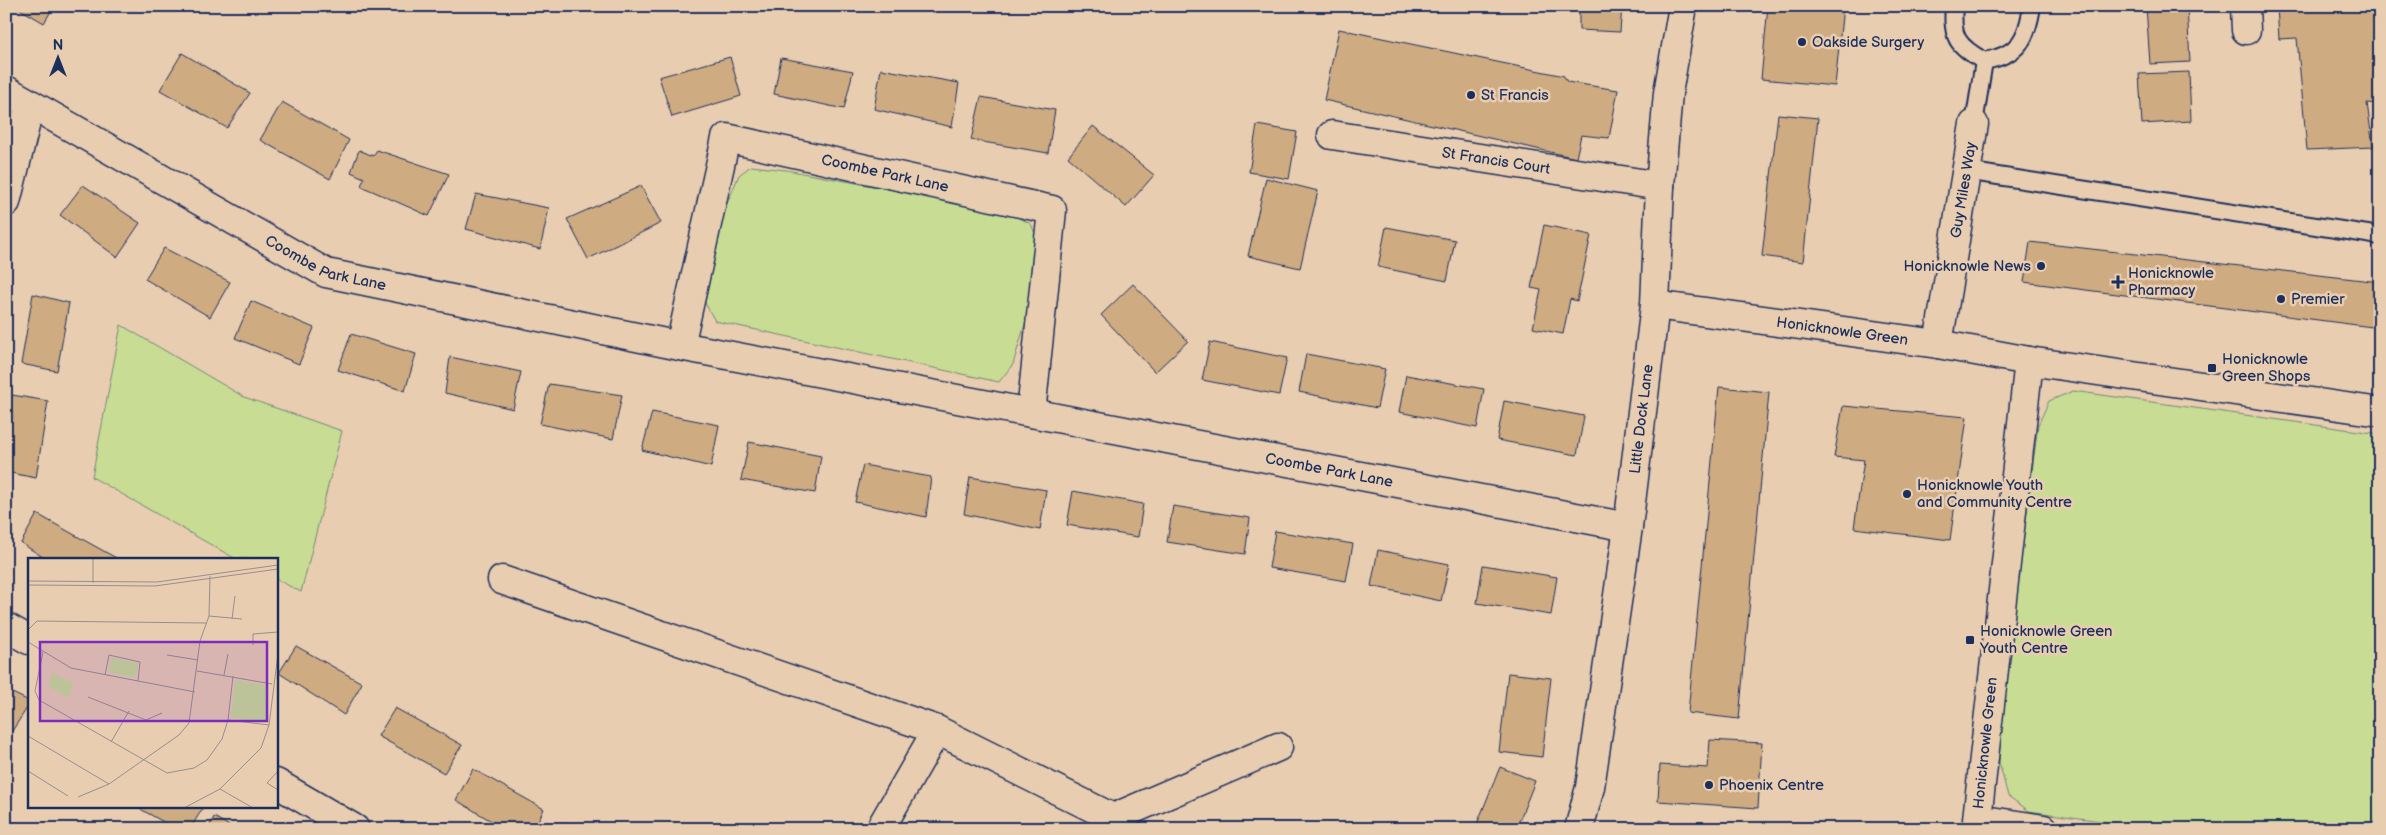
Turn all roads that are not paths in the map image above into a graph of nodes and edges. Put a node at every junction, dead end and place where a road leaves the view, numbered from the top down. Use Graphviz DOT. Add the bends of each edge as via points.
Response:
graph roads {
  1 [pos="1683,6"];
  2 [pos="1954,6"];
  3 [pos="2032,6"];
  4 [pos="1984,61"];
  5 [pos="6,90"];
  6 [pos="30,106"];
  7 [pos="1974,124"];
  8 [pos="1332,136"];
  9 [pos="1966,171"];
  10 [pos="1660,186"];
  11 [pos="6,202"];
  12 [pos="2380,236"];
  13 [pos="1655,305"];
  14 [pos="1938,344"];
  15 [pos="680,346"];
  16 [pos="2029,361"];
  17 [pos="2380,412"];
  18 [pos="1031,414"];
  19 [pos="1628,527"];
  20 [pos="502,580"];
  21 [pos="6,627"];
  22 [pos="28,639"];
  23 [pos="936,730"];
  24 [pos="1278,747"];
  25 [pos="278,784"];
  26 [pos="1975,824"];
  27 [pos="355,829"];
  28 [pos="880,829"];
  29 [pos="1579,829"];
  30 [pos="2044,829"];
  1 -- 10 [label="street, Little Dock Lane" via="1668,93"];
  2 -- 4 [label="lane" via="1953,33 1960,44"];
  3 -- 4 [label="lane" via="2029,23 2015,49 2003,58"];
  4 -- 7 [label="lane"];
  5 -- 6 [label="street, Coombe Park Lane"];
  6 -- 11 [label="street"];
  6 -- 15 [label="street, Coombe Park Lane" via="326,273"];
  7 -- 9 [label="street, Guy Miles Way"];
  8 -- 10 [label="street, St Francis Court"];
  9 -- 12 [label="lane"];
  9 -- 14 [label="street, Guy Miles Way"];
  10 -- 13 [label="street, Little Dock Lane"];
  13 -- 14 [label="street, Honicknowle Green"];
  13 -- 19 [label="street, Little Dock Lane"];
  14 -- 16 [label="street, Honicknowle Green"];
  15 -- 18 [label="street, Coombe Park Lane"];
  15 -- 18 [label="street, Coombe Park Lane" via="726,138 1052,210"];
  16 -- 17 [label="street, Honicknowle Green"];
  16 -- 26 [label="street, Honicknowle Green"];
  18 -- 19 [label="street, Coombe Park Lane"];
  19 -- 29 [label="street, Little Dock Lane" via="1590,787"];
  20 -- 23 [label="street"];
  21 -- 22 [label="street"];
  23 -- 24 [label="street" via="1113,818"];
  23 -- 28 [label="street"];
  25 -- 27 [label="street"];
  26 -- 30 [label="street, Honicknowle Green"];
}
